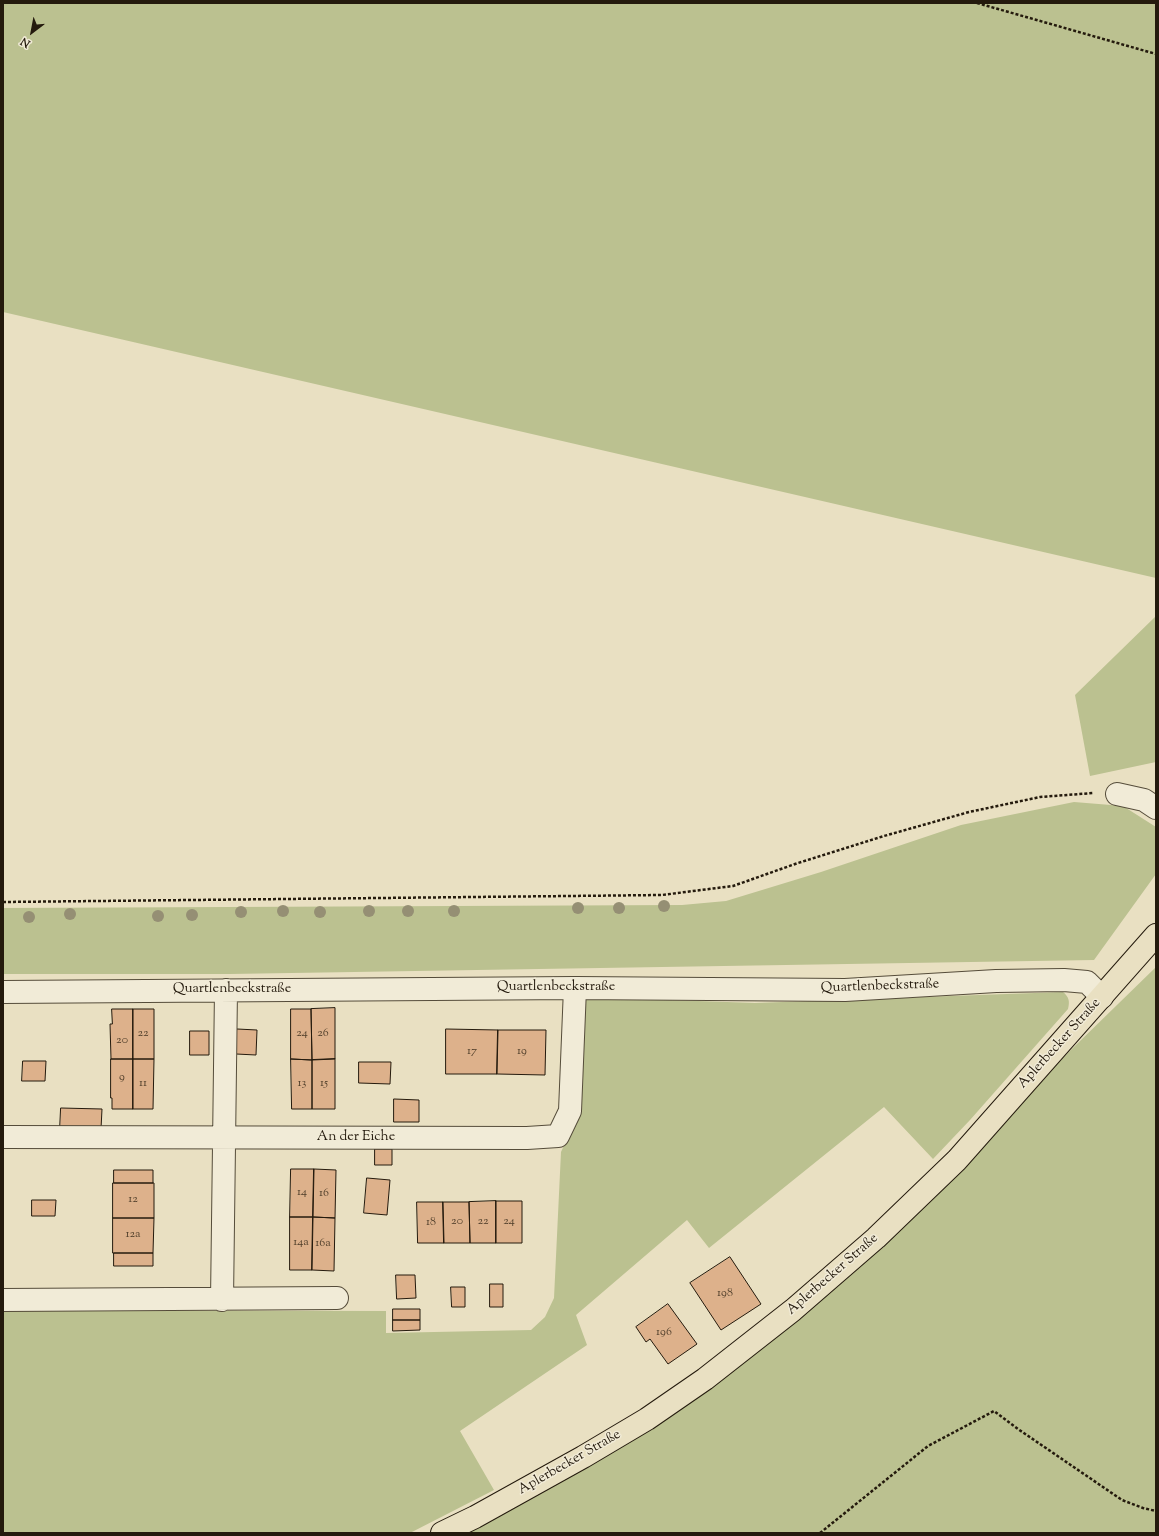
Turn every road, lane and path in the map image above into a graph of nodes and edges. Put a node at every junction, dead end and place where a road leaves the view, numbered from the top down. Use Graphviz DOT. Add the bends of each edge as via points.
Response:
graph roads {
  1 [pos="977,3"];
  2 [pos="1156,54"];
  3 [pos="1117,794"];
  4 [pos="1156,808"];
  5 [pos="3,902"];
  6 [pos="1156,935"];
  7 [pos="575,988"];
  8 [pos="226,990"];
  9 [pos="3,992"];
  10 [pos="1102,997"];
  11 [pos="3,1137"];
  12 [pos="224,1137"];
  13 [pos="338,1298"];
  14 [pos="3,1300"];
  15 [pos="222,1300"];
  16 [pos="1156,1511"];
  17 [pos="442,1533"];
  18 [pos="820,1533"];
  1 -- 2 [label="path"];
  3 -- 4 [label="street" via="1144,800"];
  3 -- 5 [label="path" via="1040,797 969,812 884,836 733,886 662,895"];
  6 -- 10 [label="main road, Aplerbecker Straße"];
  7 -- 8 [label="street, Quartlenbeckstraße"];
  7 -- 10 [label="street, Quartlenbeckstraße" via="845,990 996,981 1064,980 1087,982"];
  7 -- 12 [label="street, An der Eiche" via="570,1111 558,1136"];
  8 -- 9 [label="street, Quartlenbeckstraße"];
  8 -- 12 [label="street"];
  10 -- 17 [label="main road, Aplerbecker Straße" via="957,1160 876,1238 793,1310 704,1379 647,1419 576,1461"];
  11 -- 12 [label="street, An der Eiche"];
  12 -- 15 [label="street"];
  13 -- 15 [label="street"];
  14 -- 15 [label="street"];
  16 -- 18 [label="path" via="1122,1500 994,1411 928,1446"];
}
